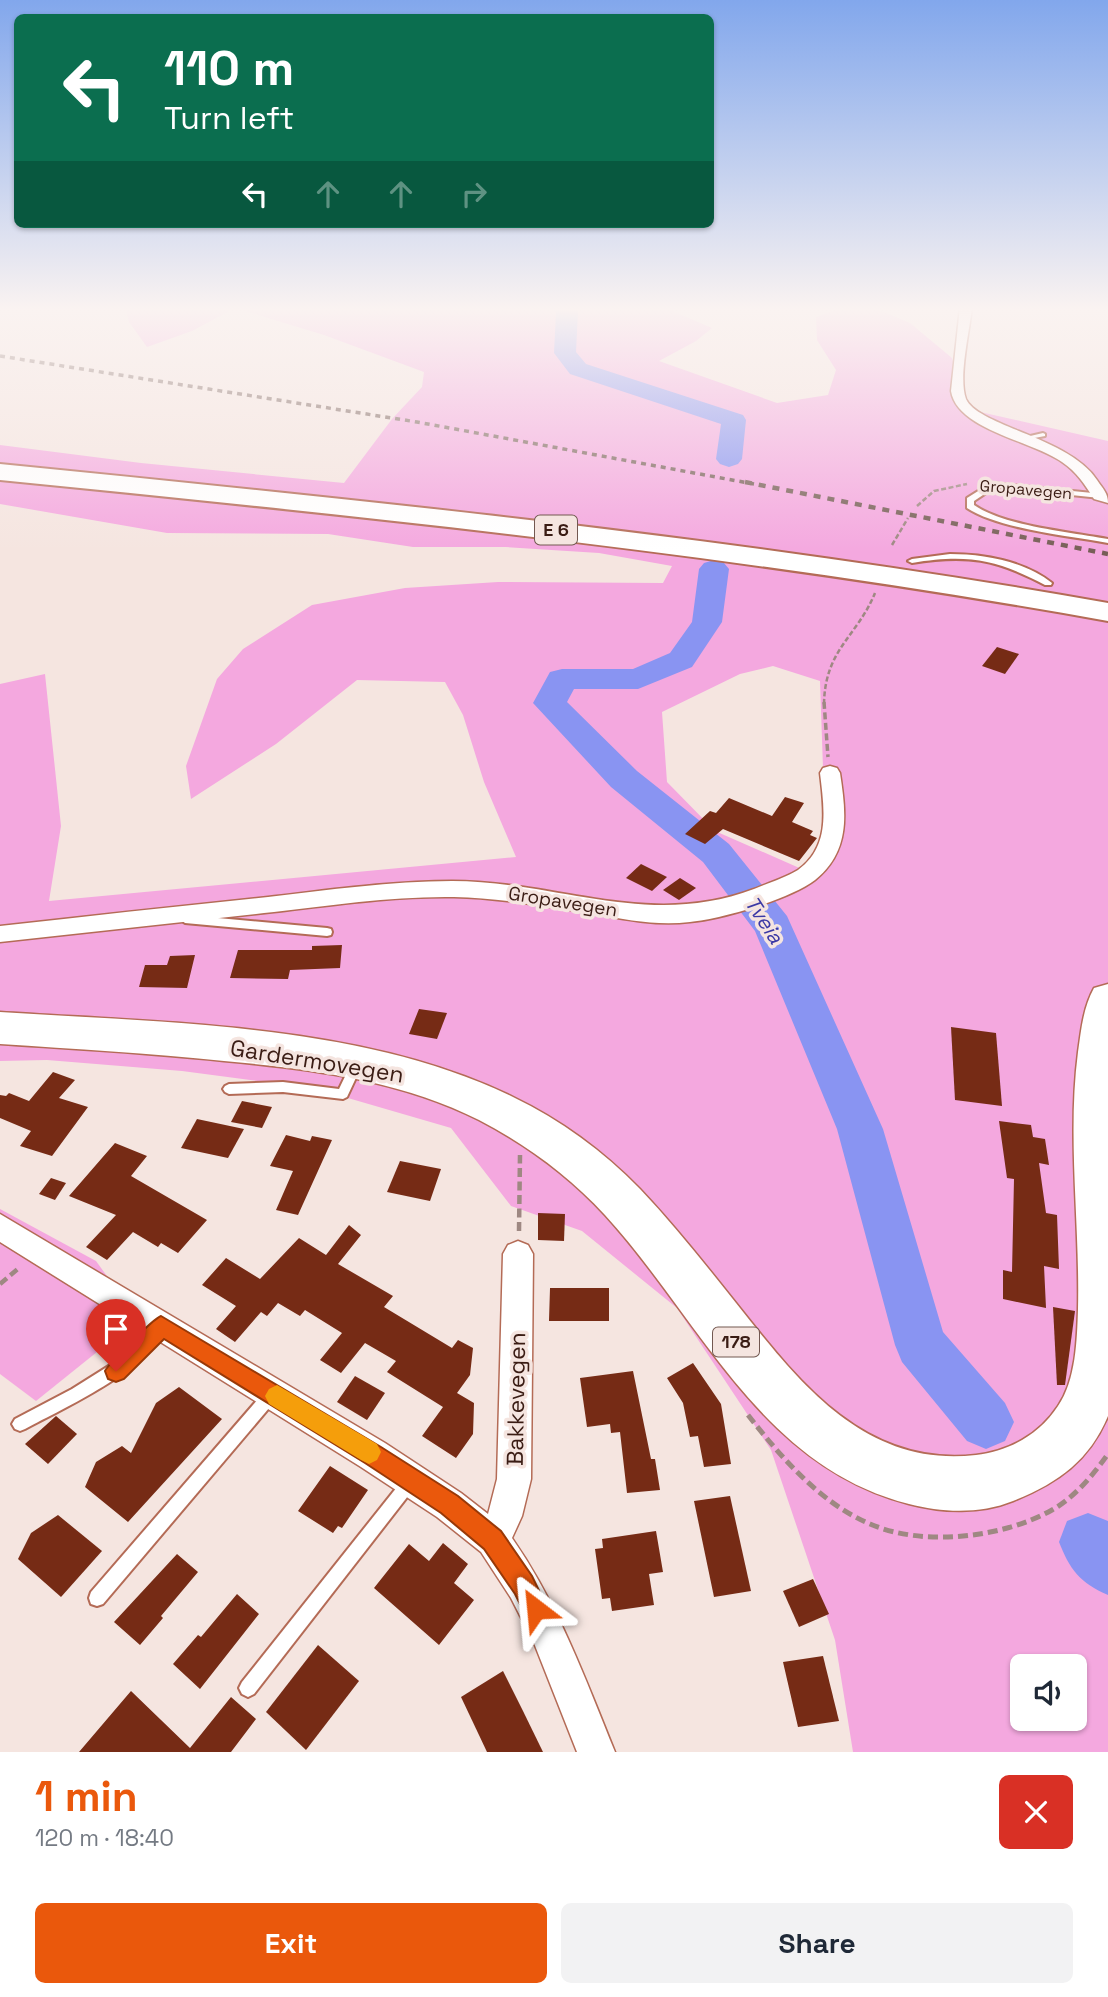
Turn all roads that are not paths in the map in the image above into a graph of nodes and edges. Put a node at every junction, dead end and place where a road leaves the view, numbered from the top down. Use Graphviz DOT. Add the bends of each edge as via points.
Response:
graph roads {
  1 [pos="960,389"];
  2 [pos="0,457"];
  3 [pos="0,472"];
  4 [pos="1104,497"];
  5 [pos="1108,541"];
  6 [pos="1108,594"];
  7 [pos="1108,612"];
  8 [pos="830,773"];
  9 [pos="173,914"];
  10 [pos="327,932"];
  11 [pos="0,934"];
  12 [pos="1108,999"];
  13 [pos="0,1028"];
  14 [pos="358,1062"];
  15 [pos="229,1089"];
  16 [pos="0,1227"];
  17 [pos="518,1254"];
  18 [pos="161,1326"];
  19 [pos="272,1394"];
  20 [pos="20,1424"];
  21 [pos="411,1480"];
  22 [pos="493,1540"];
  23 [pos="97,1598"];
  24 [pos="248,1688"];
  25 [pos="596,1752"];
  1 -- 4 [label="street" via="959,401 967,411 1036,436 1083,470"];
  2 -- 6 [label="highway, E 6" via="572,514 902,553"];
  3 -- 7 [label="highway, E 6" via="695,546"];
  4 -- 5 [label="lane, Gropavegen" via="994,485 970,500 970,509"];
  8 -- 9 [label="street, Gropavegen" via="834,834 828,849 806,875 754,898 691,914 664,915 512,892 453,889"];
  9 -- 10 [label="lane" via="185,919"];
  9 -- 11 [label="street, Gropavegen"];
  12 -- 14 [label="main road, Gardermovegen / 178" via="1097,1060 1103,1325 1094,1388 1082,1416 1061,1445 1022,1470 968,1484 927,1484 897,1475 817,1431 760,1374 662,1247 608,1187 560,1147 491,1106 445,1086"];
  13 -- 14 [label="main road, Gardermovegen / 178" via="149,1037"];
  14 -- 15 [label="lane" via="343,1094 283,1087"];
  16 -- 18 [label="street"];
  17 -- 22 [label="street, Bakkevegen" via="514,1479 505,1516"];
  18 -- 19 [label="street"];
  18 -- 20 [label="lane" via="107,1377"];
  19 -- 21 [label="street"];
  19 -- 23 [label="lane"];
  21 -- 22 [label="street"];
  21 -- 24 [label="lane"];
  22 -- 25 [label="street" via="548,1633"];
}
